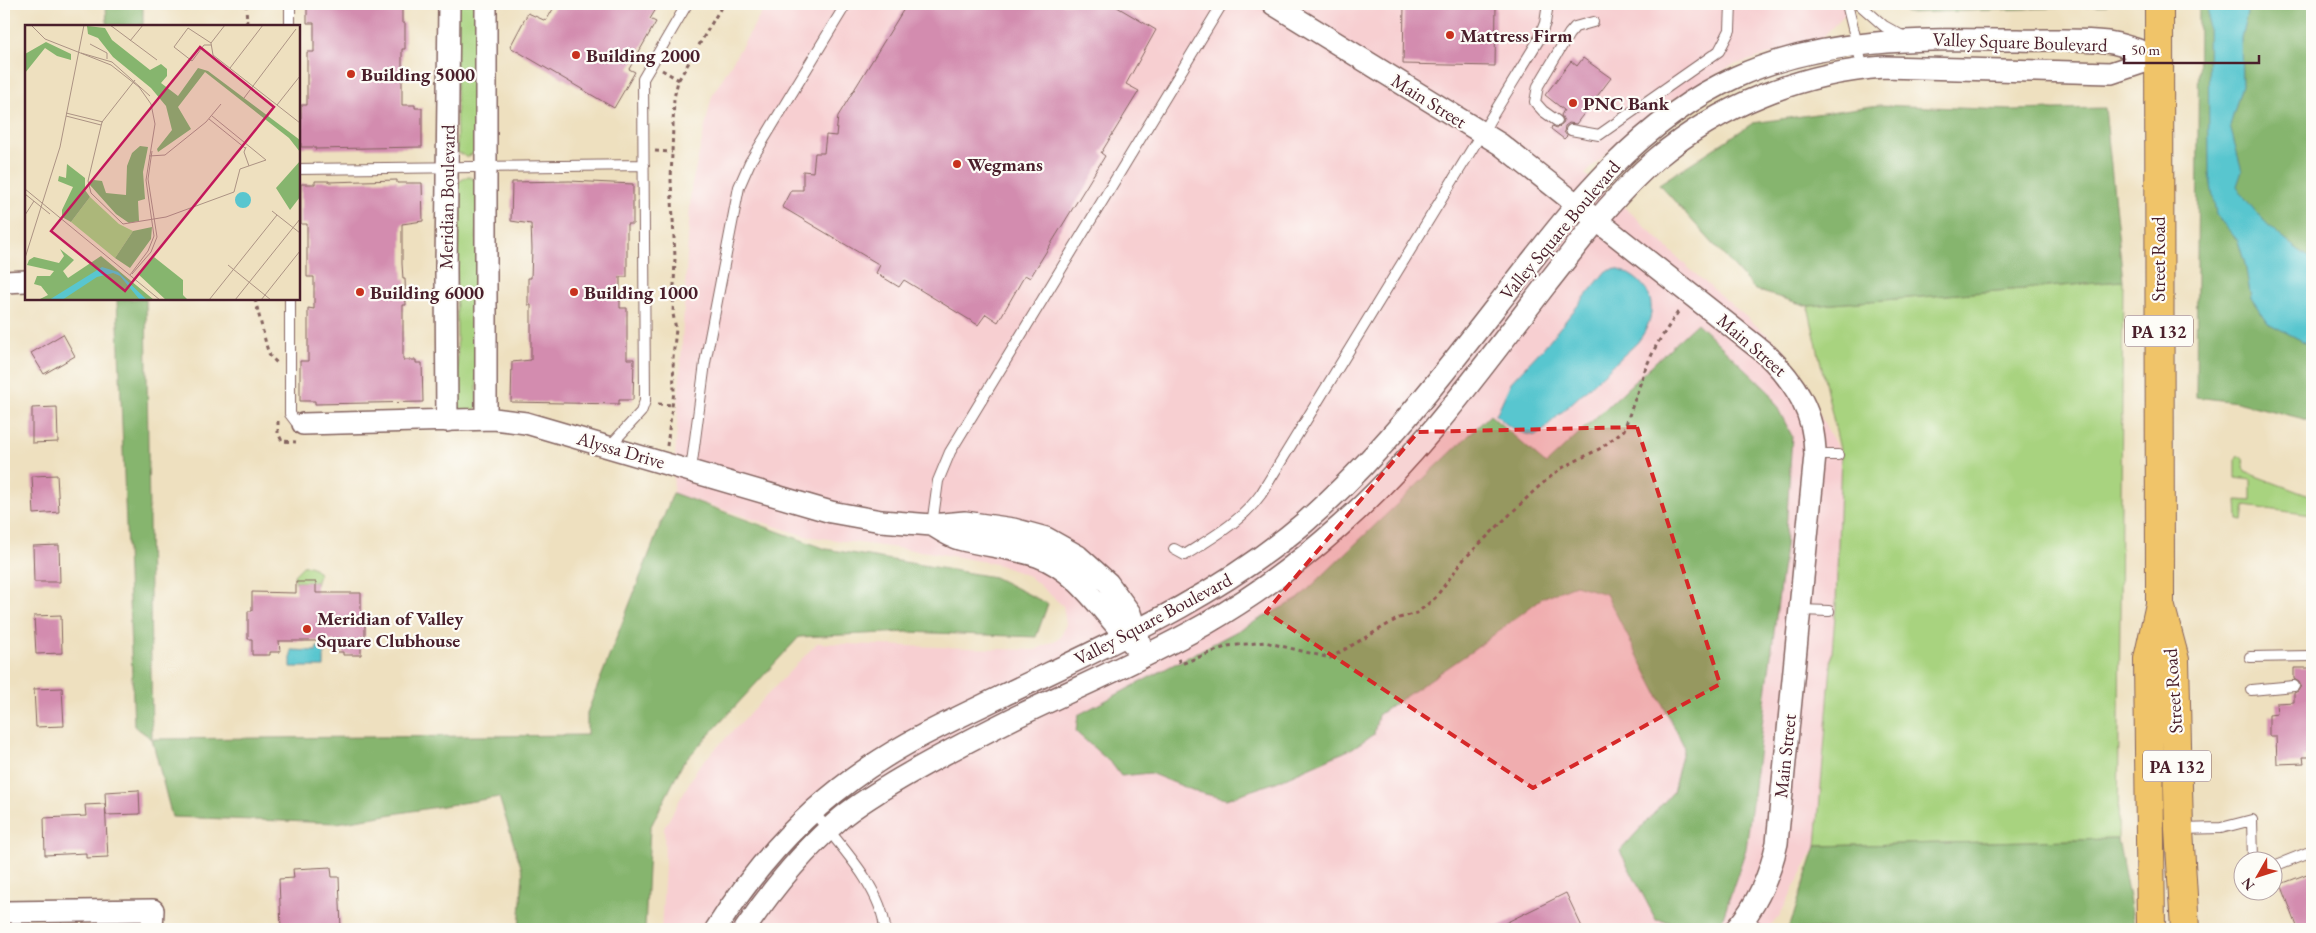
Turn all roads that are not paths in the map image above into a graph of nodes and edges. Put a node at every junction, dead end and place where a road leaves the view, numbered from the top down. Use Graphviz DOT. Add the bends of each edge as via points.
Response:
graph roads {
  1 [pos="290,4"];
  2 [pos="449,4"];
  3 [pos="486,4"];
  4 [pos="687,4"];
  5 [pos="846,4"];
  6 [pos="1222,4"];
  7 [pos="1273,4"];
  8 [pos="1548,4"];
  9 [pos="1731,4"];
  10 [pos="1847,4"];
  11 [pos="1859,4"];
  12 [pos="2159,4"];
  13 [pos="1593,22"];
  14 [pos="290,25"];
  15 [pos="1909,40"];
  16 [pos="1858,44"];
  17 [pos="2158,57"];
  18 [pos="1863,69"];
  19 [pos="1557,120"];
  20 [pos="1571,130"];
  21 [pos="1482,134"];
  22 [pos="487,165"];
  23 [pos="644,165"];
  24 [pos="447,166"];
  25 [pos="300,169"];
  26 [pos="1577,205"];
  27 [pos="1597,221"];
  28 [pos="25,281"];
  29 [pos="4,282"];
  30 [pos="290,300"];
  31 [pos="486,419"];
  32 [pos="447,421"];
  33 [pos="300,433"];
  34 [pos="609,447"];
  35 [pos="1815,455"];
  36 [pos="1838,455"];
  37 [pos="691,470"];
  38 [pos="932,525"];
  39 [pos="1174,549"];
  40 [pos="2160,604"];
  41 [pos="1800,610"];
  42 [pos="1828,611"];
  43 [pos="1131,633"];
  44 [pos="1144,655"];
  45 [pos="2312,656"];
  46 [pos="2250,657"];
  47 [pos="2294,686"];
  48 [pos="2251,690"];
  49 [pos="813,812"];
  50 [pos="2179,829"];
  51 [pos="828,830"];
  52 [pos="2253,850"];
  53 [pos="2312,851"];
  54 [pos="2284,862"];
  55 [pos="4,912"];
  56 [pos="1747,926"];
  57 [pos="152,929"];
  58 [pos="716,929"];
  59 [pos="745,929"];
  60 [pos="885,929"];
  61 [pos="2151,929"];
  62 [pos="2185,929"];
  1 -- 14 [label="lane"];
  2 -- 24 [label="street, Meridian Boulevard"];
  3 -- 22 [label="street, Meridian Boulevard"];
  4 -- 23 [label="lane" via="643,79"];
  5 -- 37 [label="lane" via="750,162 739,187 705,363"];
  6 -- 38 [label="lane" via="950,452 938,481"];
  7 -- 21 [label="street, Main Street"];
  8 -- 21 [label="lane" via="1542,33"];
  9 -- 20 [label="lane" via="1730,30 1719,51 1598,135"];
  10 -- 16 [label="lane"];
  11 -- 15 [label="lane" via="1884,26"];
  12 -- 17 [label="main road, Street Road / PA 132"];
  13 -- 19 [label="lane" via="1582,24 1568,34 1538,86 1535,102 1543,112"];
  15 -- 16 [label="street, Valley Square Boulevard"];
  15 -- 17 [label="street, Valley Square Boulevard" via="2110,42"];
  16 -- 18 [label="lane"];
  16 -- 26 [label="street, Valley Square Boulevard" via="1768,65 1707,92 1634,144"];
  17 -- 18 [label="street, Valley Square Boulevard" via="2111,73"];
  17 -- 40 [label="main road, Street Road / PA 132"];
  18 -- 27 [label="street, Valley Square Boulevard" via="1779,89 1714,117 1657,159"];
  21 -- 26 [label="street, Main Street" via="1500,144"];
  21 -- 39 [label="lane" via="1255,503 1238,520 1185,555"];
  22 -- 23 [label="lane"];
  22 -- 24 [label="lane"];
  22 -- 31 [label="street, Meridian Boulevard"];
  23 -- 34 [label="lane" via="645,401 641,412"];
  24 -- 25 [label="lane"];
  24 -- 32 [label="street, Meridian Boulevard"];
  26 -- 27 [label="street, Main Street"];
  26 -- 43 [label="street, Valley Square Boulevard" via="1413,412 1367,464 1298,528 1244,570"];
  27 -- 35 [label="street, Main Street" via="1786,373 1807,410 1813,428"];
  27 -- 44 [label="street, Valley Square Boulevard" via="1427,436 1361,506 1274,581 1201,627"];
  28 -- 29 [label="street"];
  30 -- 33 [label="lane" via="290,414"];
  31 -- 32 [label="street, Alyssa Drive"];
  31 -- 34 [label="street, Alyssa Drive" via="526,423"];
  32 -- 33 [label="street, Alyssa Drive"];
  34 -- 37 [label="street, Alyssa Drive"];
  35 -- 36 [label="lane"];
  35 -- 41 [label="street, Main Street"];
  37 -- 38 [label="street, Alyssa Drive" via="830,512"];
  38 -- 43 [label="street, Alyssa Drive" via="965,522 1046,538 1078,556 1108,583 1130,613"];
  40 -- 50 [label="main road, Street Road / PA 132" via="2175,660"];
  40 -- 61 [label="main road, Street Road / PA 132" via="2148,659"];
  41 -- 42 [label="lane"];
  41 -- 56 [label="street, Main Street" via="1776,843 1766,882"];
  43 -- 44 [label="street, Alyssa Drive"];
  43 -- 49 [label="street, Valley Square Boulevard" via="893,752 848,782"];
  44 -- 51 [label="street, Valley Square Boulevard" via="956,746 856,806"];
  45 -- 46 [label="lane"];
  47 -- 48 [label="lane"];
  49 -- 51 [label="lane"];
  49 -- 58 [label="street, Valley Square Boulevard" via="756,870"];
  50 -- 52 [label="lane" via="2221,828 2252,820"];
  50 -- 62 [label="main road, Street Road / PA 132"];
  51 -- 59 [label="street, Valley Square Boulevard" via="786,876"];
  51 -- 60 [label="lane" via="868,885 882,913"];
  53 -- 54 [label="lane"];
  55 -- 57 [label="street" via="152,910"];
}
